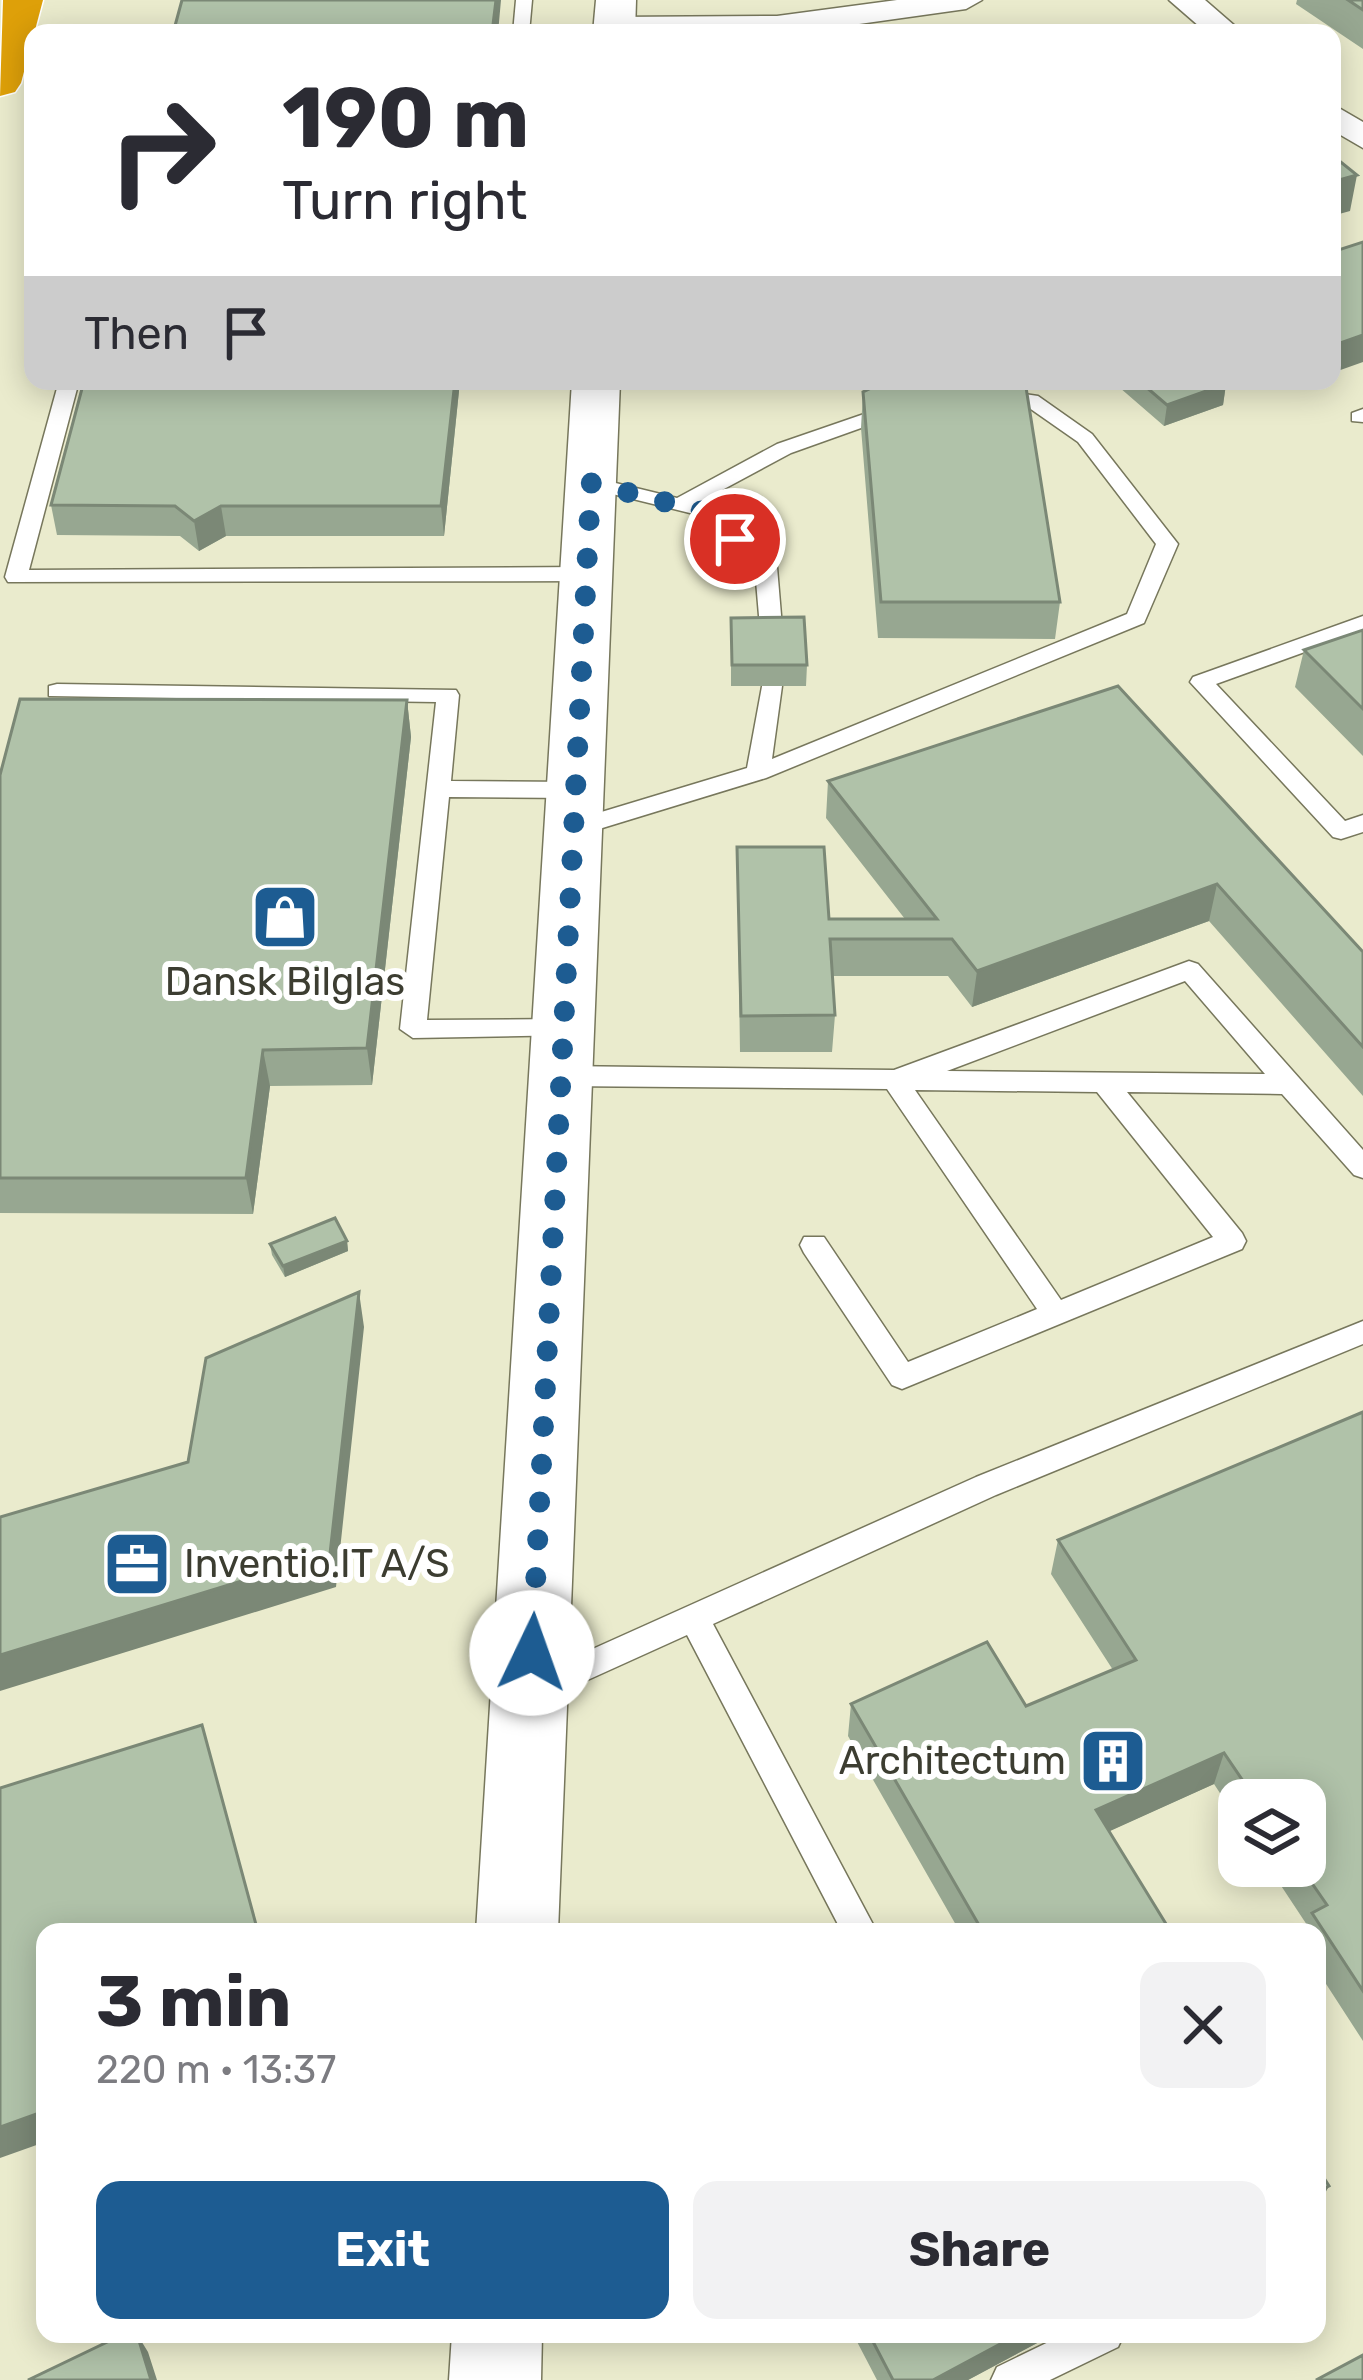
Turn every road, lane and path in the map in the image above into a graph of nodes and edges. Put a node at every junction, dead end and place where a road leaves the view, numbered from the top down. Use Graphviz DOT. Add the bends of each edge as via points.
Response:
graph roads {
  1 [pos="23,0"];
  2 [pos="966,0"];
  3 [pos="1185,0"];
  4 [pos="615,20"];
  5 [pos="723,24"];
  6 [pos="792,24"];
  7 [pos="1216,24"];
  8 [pos="0,83"];
  9 [pos="67,390"];
  10 [pos="596,390"];
  11 [pos="962,392"];
  12 [pos="920,403"];
  13 [pos="591,483"];
  14 [pos="680,505"];
  15 [pos="586,574"];
  16 [pos="1363,623"];
  17 [pos="772,639"];
  18 [pos="771,686"];
  19 [pos="56,691"];
  20 [pos="758,773"];
  21 [pos="438,789"];
  22 [pos="574,809"];
  23 [pos="1363,823"];
  24 [pos="562,1052"];
  25 [pos="895,1080"];
  26 [pos="1104,1082"];
  27 [pos="1289,1084"];
  28 [pos="1363,1168"];
  29 [pos="814,1245"];
  30 [pos="1055,1314"];
  31 [pos="1363,1332"];
  32 [pos="694,1618"];
  33 [pos="530,1692"];
  34 [pos="518,1923"];
  35 [pos="855,1923"];
  36 [pos="497,2343"];
  37 [pos="1086,2343"];
  38 [pos="495,2380"];
  39 [pos="1010,2380"];
  1 -- 8 [label="highway"];
  2 -- 6 [label="street"];
  3 -- 7 [label="street"];
  4 -- 5 [label="street"];
  9 -- 15 [label="lane" via="16,577"];
  10 -- 13 [label="street"];
  11 -- 20 [label="lane" via="1031,400 1085,438 1126,491 1166,544 1136,618"];
  12 -- 14 [label="lane" via="740,467"];
  13 -- 14 [label="lane"];
  13 -- 15 [label="street"];
  14 -- 17 [label="lane" via="705,512 766,567"];
  15 -- 22 [label="street"];
  16 -- 23 [label="lane" via="1202,682 1341,831"];
  18 -- 20 [label="lane"];
  19 -- 21 [label="lane" via="448,695"];
  20 -- 22 [label="lane"];
  21 -- 22 [label="lane"];
  21 -- 24 [label="lane" via="413,1029"];
  22 -- 24 [label="street"];
  24 -- 25 [label="lane"];
  24 -- 33 [label="street"];
  25 -- 26 [label="lane"];
  25 -- 27 [label="lane" via="1190,970"];
  25 -- 30 [label="lane"];
  26 -- 27 [label="lane"];
  26 -- 30 [label="lane" via="1232,1241"];
  27 -- 28 [label="lane"];
  29 -- 30 [label="lane" via="902,1377"];
  31 -- 32 [label="lane" via="986,1486"];
  32 -- 33 [label="lane"];
  32 -- 35 [label="lane"];
  33 -- 34 [label="street"];
  36 -- 38 [label="street"];
  37 -- 39 [label="lane"];
}
